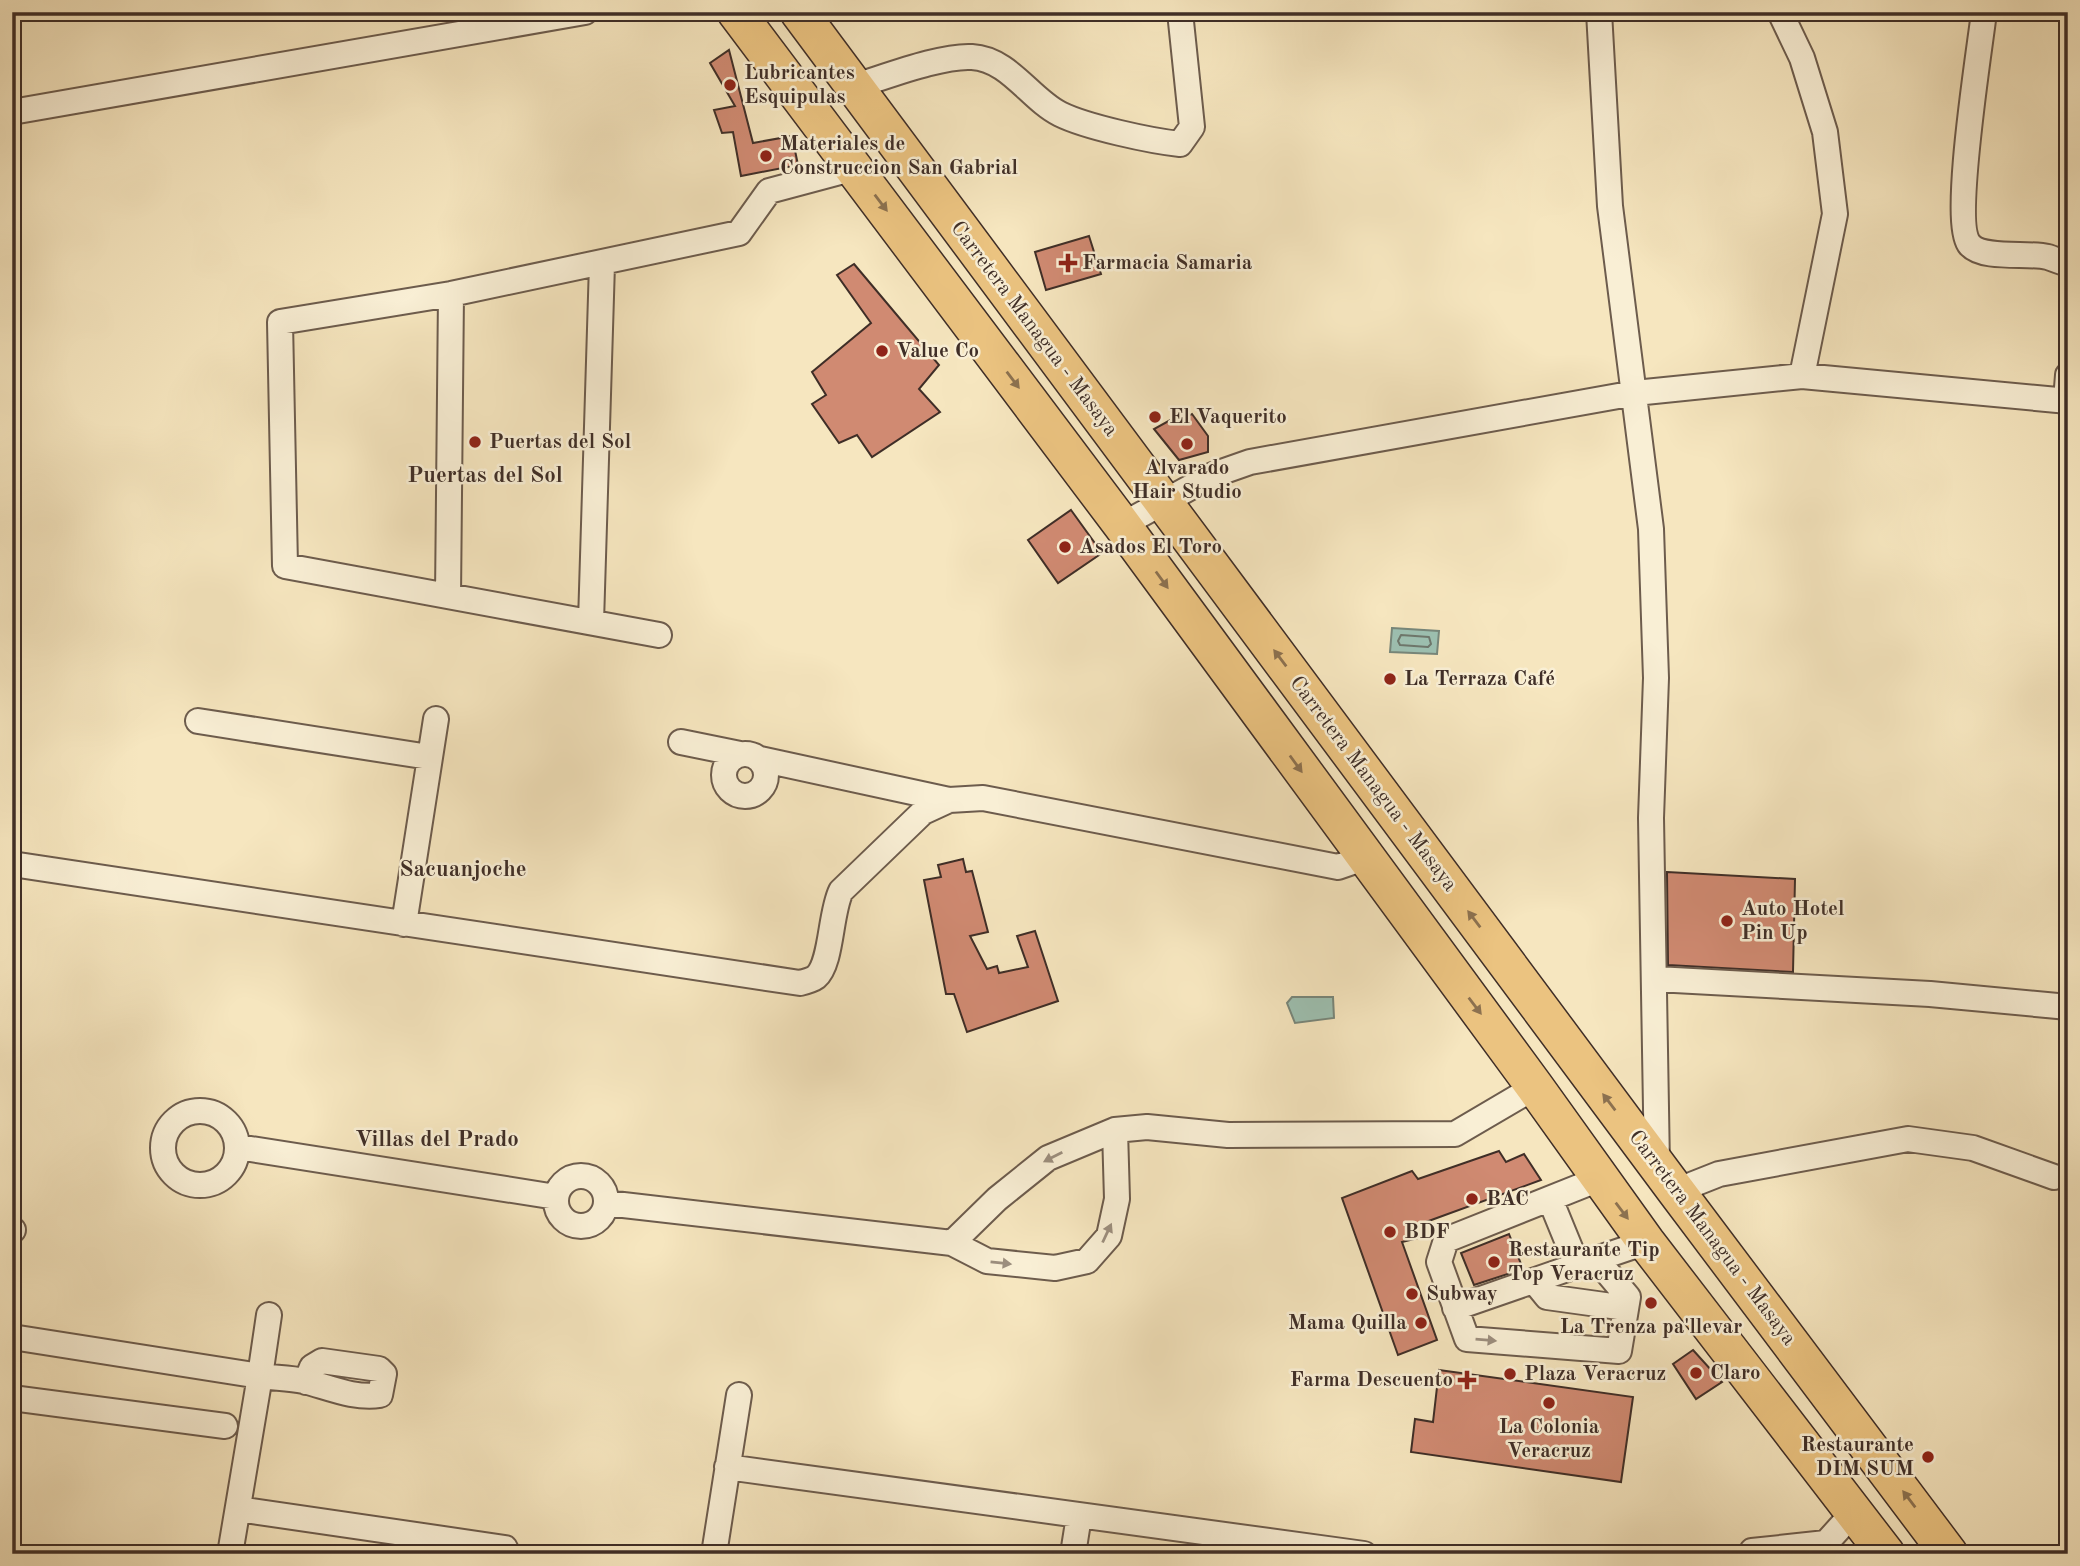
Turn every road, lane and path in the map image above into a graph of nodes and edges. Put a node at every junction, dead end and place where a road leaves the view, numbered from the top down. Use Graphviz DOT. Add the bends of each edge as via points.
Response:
graph roads {
  1 [pos="585,12"];
  2 [pos="736,12"];
  3 [pos="799,12"];
  4 [pos="1180,12"];
  5 [pos="1599,12"];
  6 [pos="1780,12"];
  7 [pos="1984,12"];
  8 [pos="829,54"];
  9 [pos="797,92"];
  10 [pos="859,95"];
  11 [pos="12,112"];
  12 [pos="823,125"];
  13 [pos="855,168"];
  14 [pos="602,264"];
  15 [pos="2068,264"];
  16 [pos="451,295"];
  17 [pos="2068,375"];
  18 [pos="1802,376"];
  19 [pos="1635,393"];
  20 [pos="2067,401"];
  21 [pos="1163,500"];
  22 [pos="1122,525"];
  23 [pos="448,596"];
  24 [pos="592,622"];
  25 [pos="659,635"];
  26 [pos="436,719"];
  27 [pos="198,721"];
  28 [pos="681,742"];
  29 [pos="429,757"];
  30 [pos="949,800"];
  31 [pos="1364,858"];
  32 [pos="12,864"];
  33 [pos="404,923"];
  34 [pos="1656,979"];
  35 [pos="2068,1007"];
  36 [pos="1535,1087"];
  37 [pos="1115,1130"];
  38 [pos="238,1147"];
  39 [pos="2054,1177"];
  40 [pos="1599,1179"];
  41 [pos="1666,1179"];
  42 [pos="556,1197"];
  43 [pos="1550,1199"];
  44 [pos="606,1203"];
  45 [pos="1710,1235"];
  46 [pos="1646,1242"];
  47 [pos="952,1243"];
  48 [pos="1586,1262"];
  49 [pos="1669,1269"];
  50 [pos="1534,1280"];
  51 [pos="1759,1299"];
  52 [pos="1455,1308"];
  53 [pos="1626,1308"];
  54 [pos="269,1315"];
  55 [pos="1710,1322"];
  56 [pos="12,1337"];
  57 [pos="260,1376"];
  58 [pos="306,1382"];
  59 [pos="739,1395"];
  60 [pos="12,1398"];
  61 [pos="225,1426"];
  62 [pos="727,1467"];
  63 [pos="238,1509"];
  64 [pos="1854,1512"];
  65 [pos="1079,1516"];
  66 [pos="505,1548"];
  67 [pos="1752,1551"];
  68 [pos="230,1554"];
  69 [pos="714,1554"];
  70 [pos="1073,1554"];
  71 [pos="1364,1554"];
  72 [pos="1886,1554"];
  73 [pos="1949,1554"];
  1 -- 11 [label="street"];
  2 -- 9 [label="highway"];
  3 -- 8 [label="highway, Carretera Managua - Masaya"];
  4 -- 10 [label="street" via="1192,127 1180,144 1154,142 1060,114 993,63 972,57 935,63"];
  5 -- 19 [label="street" via="1609,206"];
  6 -- 18 [label="street" via="1802,58 1825,132 1835,214"];
  7 -- 15 [label="street" via="1962,199 1964,233 1971,246 1987,252 2047,257"];
  8 -- 9 [label="highway" via="819,87 810,93"];
  8 -- 10 [label="highway, Carretera Managua - Masaya"];
  9 -- 12 [label="highway"];
  10 -- 12 [label="highway" via="834,107"];
  10 -- 21 [label="highway, Carretera Managua - Masaya"];
  12 -- 13 [label="highway"];
  13 -- 14 [label="street" via="769,191 738,233"];
  13 -- 22 [label="highway, one-way"];
  14 -- 16 [label="street"];
  14 -- 24 [label="street"];
  16 -- 23 [label="street"];
  16 -- 23 [label="street" via="280,322 285,566"];
  17 -- 20 [label="street"];
  18 -- 19 [label="street"];
  18 -- 20 [label="street"];
  19 -- 21 [label="street" via="1250,462"];
  19 -- 34 [label="street" via="1651,529 1656,664 1651,818"];
  21 -- 22 [label="street"];
  41 -- 21 [label="highway, Carretera Managua - Masaya, one-way"];
  22 -- 31 [label="highway, one-way"];
  23 -- 24 [label="street"];
  24 -- 25 [label="street"];
  26 -- 29 [label="street"];
  27 -- 29 [label="street"];
  28 -- 30 [label="street"];
  29 -- 33 [label="street"];
  30 -- 31 [label="street" via="983,798 1338,867"];
  30 -- 33 [label="street" via="923,812 841,891 834,906 825,962 816,978 800,983"];
  31 -- 36 [label="highway, one-way"];
  32 -- 33 [label="street"];
  34 -- 35 [label="street" via="1930,994"];
  34 -- 41 [label="street"];
  36 -- 37 [label="street" via="1455,1133 1228,1135 1147,1127"];
  36 -- 40 [label="highway"];
  37 -- 47 [label="street, one-way" via="1048,1158"];
  47 -- 37 [label="street, one-way" via="988,1261 1055,1268 1087,1261 1109,1236 1117,1199"];
  38 -- 42 [label="street"];
  39 -- 41 [label="street" via="1973,1148 1908,1139 1719,1174"];
  40 -- 43 [label="street"];
  40 -- 46 [label="highway, one-way"];
  41 -- 45 [label="highway, Carretera Managua - Masaya"];
  42 -- 44 [label="street" via="572,1178 588,1177 602,1187"];
  42 -- 44 [label="street" via="558,1213 578,1226 600,1218"];
  43 -- 48 [label="street"];
  43 -- 52 [label="street" via="1446,1240 1439,1262"];
  44 -- 47 [label="street"];
  45 -- 49 [label="highway" via="1710,1252 1704,1261 1686,1269"];
  45 -- 51 [label="highway, Carretera Managua - Masaya"];
  46 -- 48 [label="street"];
  46 -- 49 [label="highway"];
  48 -- 50 [label="street"];
  48 -- 53 [label="street" via="1628,1297"];
  49 -- 55 [label="highway"];
  50 -- 52 [label="street"];
  50 -- 53 [label="street" via="1547,1297"];
  51 -- 55 [label="highway" via="1737,1283 1722,1281 1707,1299"];
  73 -- 51 [label="highway, Carretera Managua - Masaya, one-way"];
  52 -- 53 [label="street, one-way" via="1467,1339 1619,1351"];
  54 -- 57 [label="street"];
  55 -- 64 [label="highway"];
  56 -- 57 [label="street"];
  57 -- 58 [label="street"];
  57 -- 63 [label="street"];
  59 -- 62 [label="street"];
  60 -- 61 [label="street"];
  62 -- 65 [label="street"];
  62 -- 69 [label="street"];
  63 -- 66 [label="street"];
  63 -- 68 [label="street"];
  64 -- 67 [label="street" via="1826,1543"];
  64 -- 72 [label="highway"];
  65 -- 70 [label="street"];
  65 -- 71 [label="street"];
}
